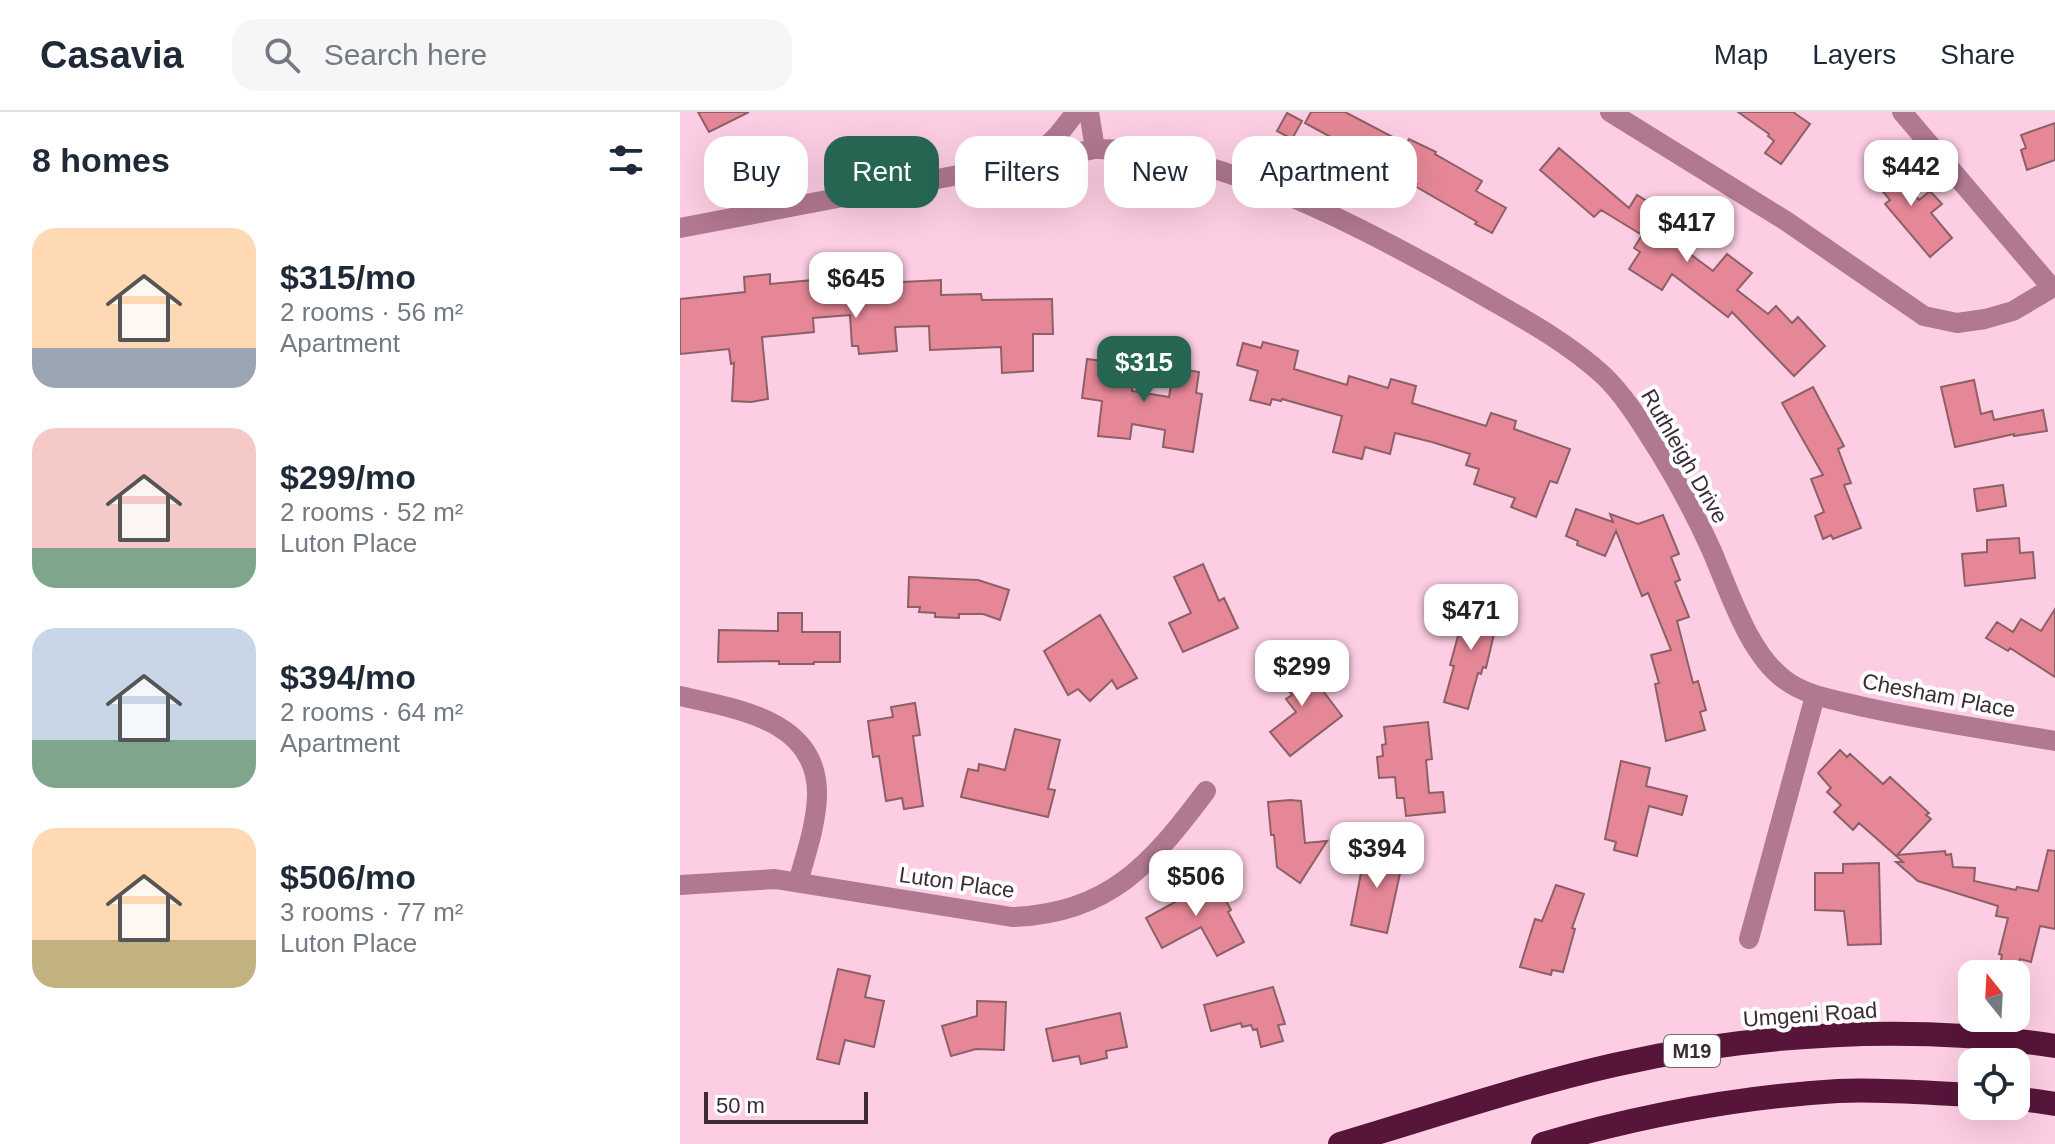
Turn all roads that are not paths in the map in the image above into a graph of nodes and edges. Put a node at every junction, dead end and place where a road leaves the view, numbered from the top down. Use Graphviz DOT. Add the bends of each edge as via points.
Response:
graph roads {
  1 [pos="1076,112"];
  2 [pos="1089,112"];
  3 [pos="1610,112"];
  4 [pos="1902,112"];
  5 [pos="1057,136"];
  6 [pos="1095,149"];
  7 [pos="1088,150"];
  8 [pos="955,175"];
  9 [pos="680,228"];
  10 [pos="2054,287"];
  11 [pos="680,696"];
  12 [pos="1815,696"];
  13 [pos="2055,741"];
  14 [pos="1206,791"];
  15 [pos="798,882"];
  16 [pos="680,885"];
  17 [pos="1749,939"];
  18 [pos="2055,1046"];
  19 [pos="1958,1095"];
  20 [pos="2030,1100"];
  21 [pos="2055,1104"];
  22 [pos="1340,1144"];
  23 [pos="1543,1144"];
  1 -- 5 [label="street"];
  2 -- 6 [label="street"];
  3 -- 10 [label="street" via="1772,212 1924,316 1957,323 1985,319 2013,311"];
  4 -- 10 [label="street"];
  6 -- 7 [label="street, Ruthleigh Drive"];
  6 -- 12 [label="street, Ruthleigh Drive" via="1176,159 1275,192 1414,256 1579,355 1619,392 1661,455 1757,650 1785,680"];
  8 -- 9 [label="street, Ruthleigh Drive"];
  11 -- 15 [label="street" via="776,724 811,761 817,798"];
  12 -- 13 [label="street, Chesham Place"];
  12 -- 17 [label="street"];
  14 -- 15 [label="street, Luton Place" via="1131,876 1070,910 1012,917"];
  15 -- 16 [label="street, Luton Place"];
  18 -- 22 [label="highway, Umgeni Road / M19" via="1880,1035 1809,1036 1711,1048 1616,1065"];
  19 -- 23 [label="highway" via="1839,1091 1769,1097 1687,1109"];
  20 -- 21 [label="highway"];
}
